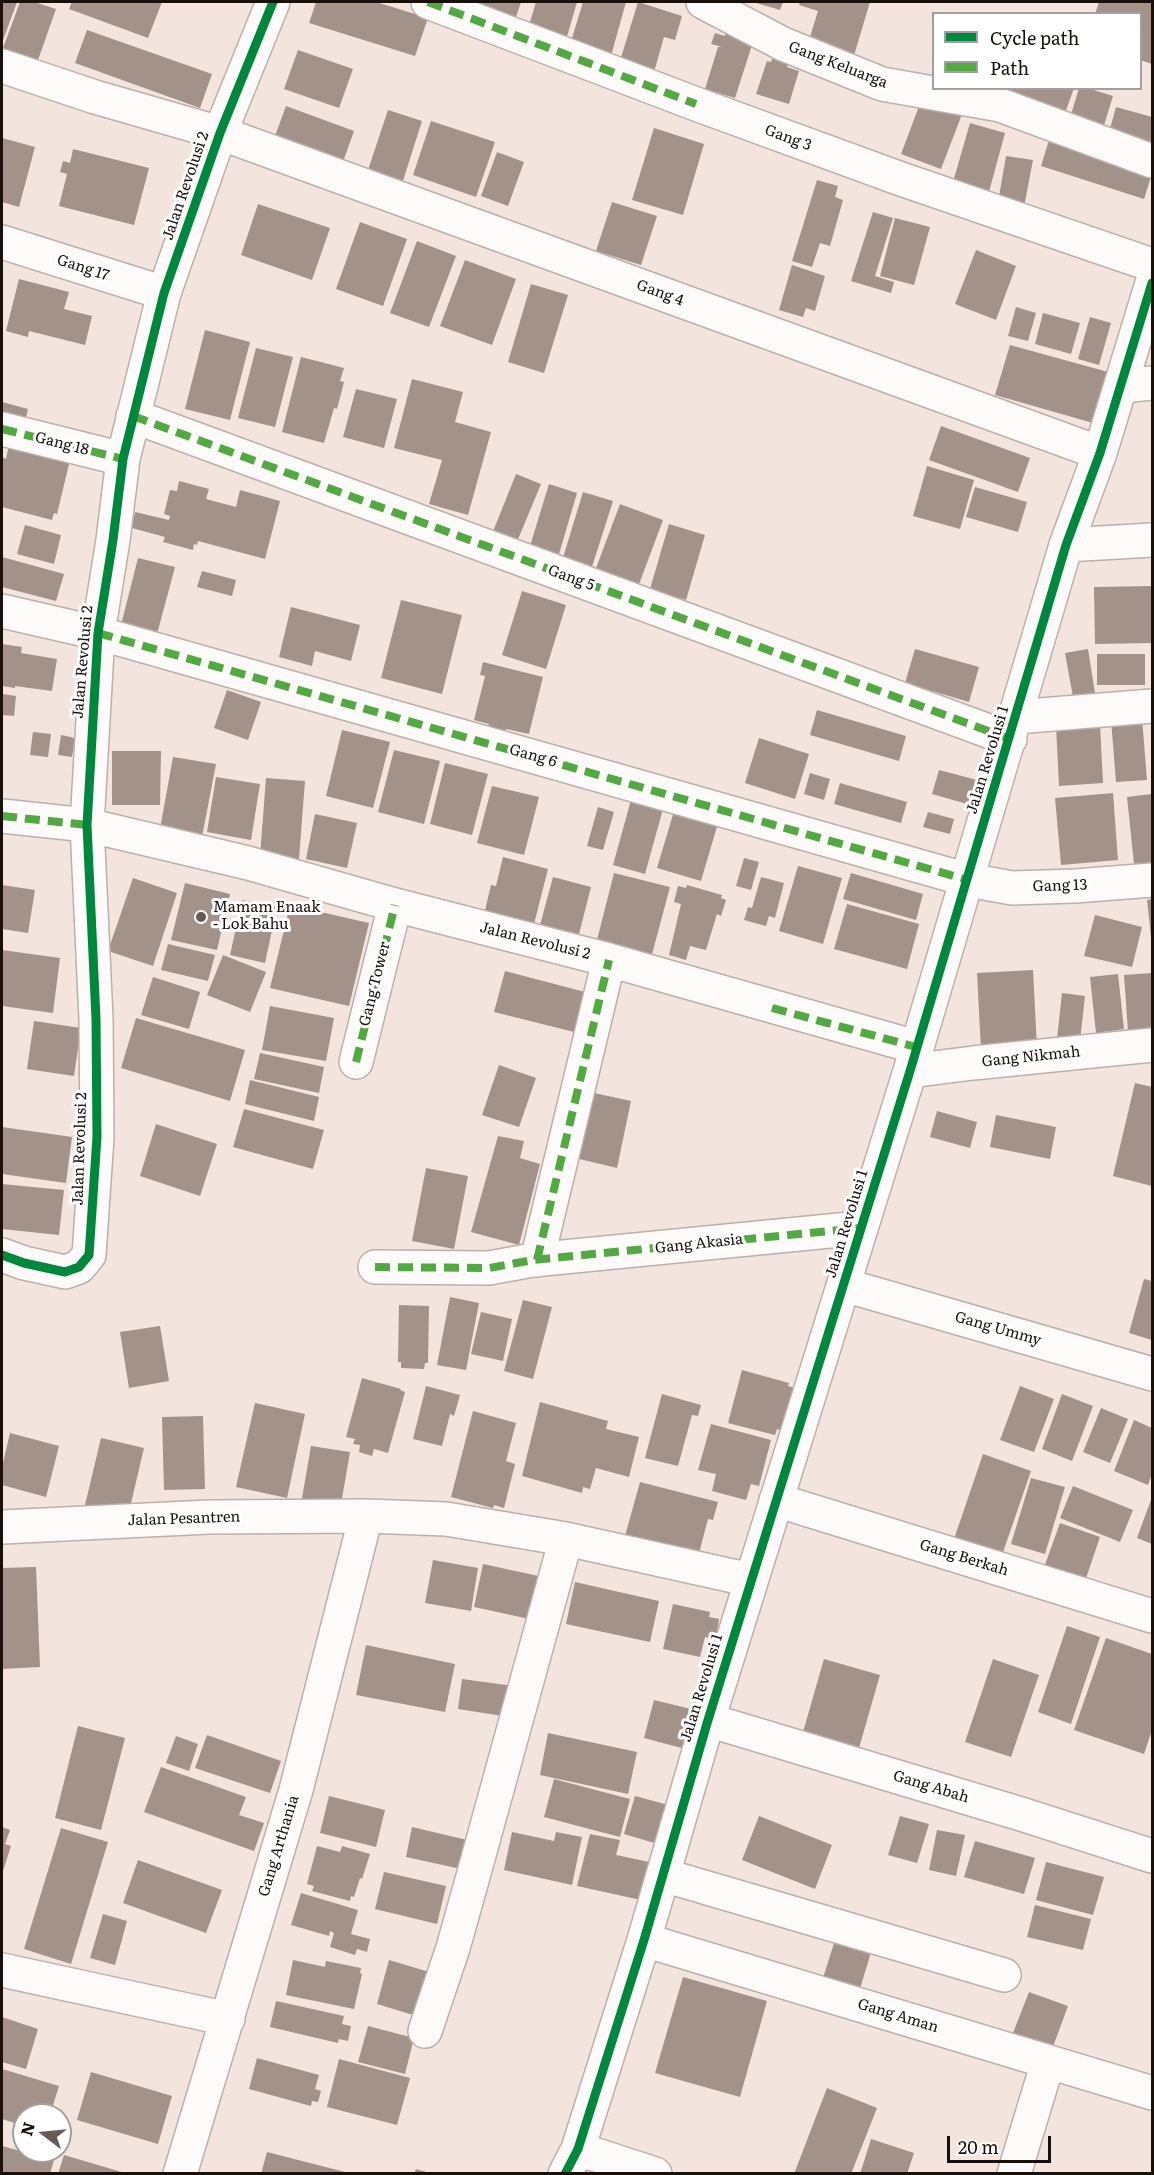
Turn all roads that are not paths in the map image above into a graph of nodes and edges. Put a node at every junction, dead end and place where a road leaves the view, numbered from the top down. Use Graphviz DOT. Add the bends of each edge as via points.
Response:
graph roads {
  1 [pos="273,2"];
  2 [pos="428,2"];
  3 [pos="703,2"];
  4 [pos="2,66"];
  5 [pos="220,133"];
  6 [pos="1152,161"];
  7 [pos="2,242"];
  8 [pos="1152,265"];
  9 [pos="1152,283"];
  10 [pos="164,293"];
  11 [pos="1137,384"];
  12 [pos="133,417"];
  13 [pos="2,429"];
  14 [pos="1100,453"];
  15 [pos="123,459"];
  16 [pos="1152,540"];
  17 [pos="1066,545"];
  18 [pos="2,611"];
  19 [pos="98,633"];
  20 [pos="1152,706"];
  21 [pos="1013,728"];
  22 [pos="2,816"];
  23 [pos="87,825"];
  24 [pos="968,880"];
  25 [pos="1152,880"];
  26 [pos="395,906"];
  27 [pos="609,960"];
  28 [pos="1152,1045"];
  29 [pos="913,1059"];
  30 [pos="356,1062"];
  31 [pos="860,1228"];
  32 [pos="2,1255"];
  33 [pos="537,1260"];
  34 [pos="375,1267"];
  35 [pos="844,1286"];
  36 [pos="1152,1374"];
  37 [pos="776,1500"];
  38 [pos="366,1516"];
  39 [pos="2,1527"];
  40 [pos="566,1539"];
  41 [pos="751,1580"];
  42 [pos="1152,1616"];
  43 [pos="708,1720"];
  44 [pos="1152,1856"];
  45 [pos="663,1875"];
  46 [pos="644,1940"];
  47 [pos="2,1970"];
  48 [pos="1004,1975"];
  49 [pos="228,2019"];
  50 [pos="425,2031"];
  51 [pos="1048,2062"];
  52 [pos="1152,2093"];
  53 [pos="572,2161"];
  54 [pos="180,2174"];
  55 [pos="655,2174"];
  56 [pos="1014,2174"];
  1 -- 5 [label="street, Jalan Revolusi 2"];
  2 -- 8 [label="street, Gang 3" via="890,175"];
  3 -- 6 [label="street, Gang Keluarga" via="783,44 882,84 1000,105"];
  4 -- 5 [label="street, Gang 4"];
  5 -- 10 [label="street, Jalan Revolusi 2"];
  5 -- 14 [label="street, Gang 4"];
  7 -- 10 [label="street, Gang 17"];
  9 -- 11 [label="street, Jalan Revolusi 1"];
  10 -- 12 [label="street, Jalan Revolusi 2"];
  11 -- 14 [label="street, Jalan Revolusi 1"];
  12 -- 15 [label="street, Jalan Revolusi 2"];
  12 -- 21 [label="street, Gang 5"];
  13 -- 15 [label="street, Gang 18"];
  14 -- 17 [label="street, Jalan Revolusi 1"];
  15 -- 19 [label="street, Jalan Revolusi 2"];
  16 -- 17 [label="street"];
  17 -- 21 [label="street, Jalan Revolusi 1"];
  18 -- 19 [label="street, Gang 6"];
  19 -- 23 [label="street, Jalan Revolusi 2"];
  19 -- 24 [label="street, Gang 6"];
  20 -- 21 [label="street"];
  21 -- 24 [label="street, Jalan Revolusi 1"];
  22 -- 23 [label="street"];
  23 -- 26 [label="street, Jalan Revolusi 2" via="248,863"];
  23 -- 32 [label="street, Jalan Revolusi 2" via="97,1125 89,1254 79,1267 65,1272"];
  24 -- 25 [label="street, Gang 13" via="1012,888"];
  24 -- 29 [label="street, Jalan Revolusi 1"];
  26 -- 27 [label="street, Jalan Revolusi 2"];
  26 -- 30 [label="street, Gang Tower"];
  27 -- 29 [label="street, Jalan Revolusi 2" via="772,1008"];
  27 -- 33 [label="street"];
  28 -- 29 [label="street, Gang Nikmah" via="973,1063"];
  29 -- 31 [label="street, Jalan Revolusi 1"];
  31 -- 33 [label="street, Gang Akasia"];
  31 -- 35 [label="street, Jalan Revolusi 1"];
  33 -- 34 [label="street, Gang Akasia" via="489,1268"];
  35 -- 36 [label="street, Gang Ummy"];
  35 -- 37 [label="street, Jalan Revolusi 1"];
  37 -- 41 [label="street, Jalan Revolusi 1"];
  37 -- 42 [label="street, Gang Berkah"];
  38 -- 39 [label="street, Jalan Pesantren" via="209,1517"];
  38 -- 40 [label="street, Jalan Pesantren" via="446,1519"];
  38 -- 49 [label="street, Gang Arthania" via="296,1790"];
  40 -- 41 [label="street, Jalan Pesantren"];
  40 -- 50 [label="street" via="453,1948"];
  41 -- 43 [label="street, Jalan Revolusi 1"];
  43 -- 44 [label="street, Gang Abah"];
  43 -- 45 [label="street, Jalan Revolusi 1"];
  45 -- 46 [label="street, Jalan Revolusi 1"];
  45 -- 48 [label="street"];
  46 -- 51 [label="street, Gang Aman"];
  46 -- 53 [label="street, Jalan Revolusi 1"];
  47 -- 49 [label="street"];
  49 -- 54 [label="street, Gang Arthania"];
  51 -- 52 [label="street, Gang Aman"];
  51 -- 56 [label="street"];
  53 -- 55 [label="street"];
}
